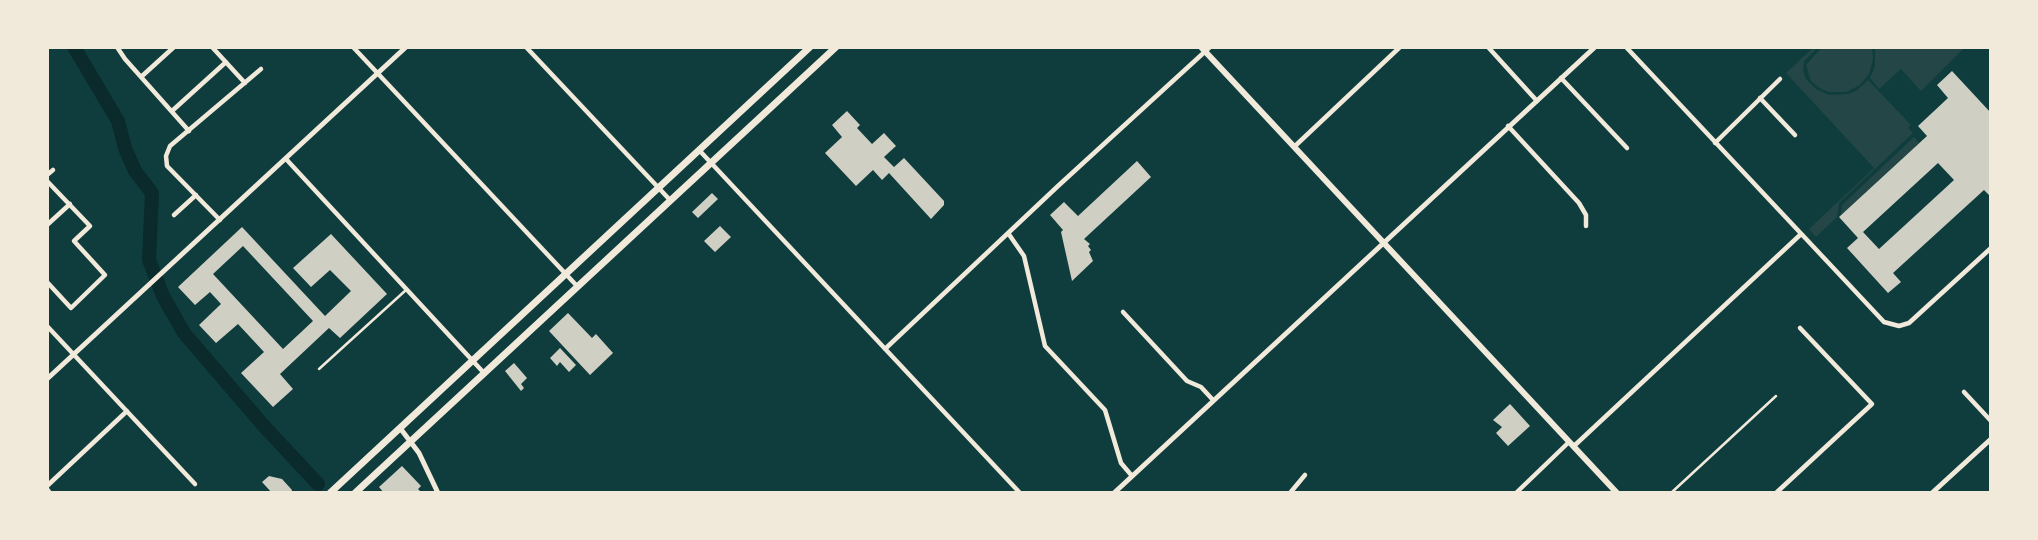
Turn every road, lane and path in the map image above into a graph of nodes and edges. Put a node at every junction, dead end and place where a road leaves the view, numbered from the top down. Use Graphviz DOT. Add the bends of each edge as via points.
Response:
graph roads {
  1 [pos="117,47"];
  2 [pos="174,47"];
  3 [pos="212,47"];
  4 [pos="353,47"];
  5 [pos="406,47"];
  6 [pos="526,47"];
  7 [pos="810,47"];
  8 [pos="836,47"];
  9 [pos="1400,47"];
  10 [pos="1488,47"];
  11 [pos="1595,47"];
  12 [pos="1626,47"];
  13 [pos="1206,49"];
  14 [pos="226,62"];
  15 [pos="261,69"];
  16 [pos="378,73"];
  17 [pos="141,77"];
  18 [pos="1561,78"];
  19 [pos="1780,79"];
  20 [pos="245,83"];
  21 [pos="1760,98"];
  22 [pos="1537,101"];
  23 [pos="172,111"];
  24 [pos="1508,126"];
  25 [pos="189,131"];
  26 [pos="1795,135"];
  27 [pos="1716,142"];
  28 [pos="1294,147"];
  29 [pos="1627,148"];
  30 [pos="699,150"];
  31 [pos="286,159"];
  32 [pos="710,162"];
  33 [pos="53,170"];
  34 [pos="47,175"];
  35 [pos="47,181"];
  36 [pos="658,188"];
  37 [pos="196,194"];
  38 [pos="670,201"];
  39 [pos="70,204"];
  40 [pos="174,215"];
  41 [pos="220,220"];
  42 [pos="47,225"];
  43 [pos="1586,226"];
  44 [pos="1009,233"];
  45 [pos="1800,235"];
  46 [pos="1383,242"];
  47 [pos="1991,248"];
  48 [pos="566,274"];
  49 [pos="47,282"];
  50 [pos="577,286"];
  51 [pos="406,290"];
  52 [pos="1123,312"];
  53 [pos="47,326"];
  54 [pos="1800,328"];
  55 [pos="886,349"];
  56 [pos="74,355"];
  57 [pos="472,360"];
  58 [pos="319,369"];
  59 [pos="484,373"];
  60 [pos="47,379"];
  61 [pos="1964,392"];
  62 [pos="1776,396"];
  63 [pos="1213,400"];
  64 [pos="127,411"];
  65 [pos="1991,421"];
  66 [pos="400,428"];
  67 [pos="1991,439"];
  68 [pos="411,441"];
  69 [pos="1572,444"];
  70 [pos="1305,475"];
  71 [pos="1132,476"];
  72 [pos="195,484"];
  73 [pos="48,489"];
  74 [pos="330,493"];
  75 [pos="355,493"];
  76 [pos="438,493"];
  77 [pos="1020,493"];
  78 [pos="1114,493"];
  79 [pos="1290,493"];
  80 [pos="1516,493"];
  81 [pos="1617,493"];
  82 [pos="1671,493"];
  83 [pos="1776,493"];
  84 [pos="1932,493"];
  1 -- 17 [label="street"];
  2 -- 17 [label="street"];
  3 -- 14 [label="street"];
  4 -- 16 [label="street"];
  5 -- 16 [label="street"];
  6 -- 36 [label="street"];
  7 -- 30 [label="main road"];
  8 -- 32 [label="main road"];
  9 -- 28 [label="street"];
  10 -- 22 [label="street"];
  11 -- 18 [label="street"];
  12 -- 27 [label="street"];
  13 -- 28 [label="main road"];
  13 -- 44 [label="street"];
  14 -- 20 [label="street"];
  14 -- 23 [label="street"];
  15 -- 20 [label="street"];
  16 -- 31 [label="street"];
  16 -- 48 [label="street"];
  17 -- 23 [label="street"];
  18 -- 22 [label="street"];
  18 -- 29 [label="street"];
  19 -- 21 [label="street"];
  20 -- 25 [label="street"];
  21 -- 26 [label="street"];
  21 -- 27 [label="street"];
  22 -- 24 [label="street"];
  23 -- 25 [label="street"];
  24 -- 43 [label="street" via="1579,203"];
  24 -- 46 [label="street"];
  25 -- 37 [label="street" via="170,146 167,166"];
  27 -- 45 [label="street"];
  28 -- 46 [label="main road"];
  30 -- 32 [label="street"];
  30 -- 36 [label="main road"];
  31 -- 41 [label="street"];
  31 -- 51 [label="street"];
  32 -- 38 [label="main road"];
  32 -- 55 [label="street"];
  33 -- 34 [label="street"];
  35 -- 39 [label="street"];
  36 -- 38 [label="street"];
  36 -- 48 [label="main road"];
  37 -- 40 [label="street"];
  37 -- 41 [label="street"];
  38 -- 50 [label="main road"];
  39 -- 42 [label="street"];
  39 -- 49 [label="street" via="90,226 74,241 106,275 71,308"];
  41 -- 56 [label="street"];
  44 -- 55 [label="street"];
  44 -- 71 [label="street" via="1024,256 1045,346 1105,411 1121,463"];
  45 -- 47 [label="street" via="1879,318 1899,326 1917,317"];
  45 -- 69 [label="street"];
  46 -- 63 [label="street"];
  46 -- 69 [label="main road"];
  48 -- 50 [label="street"];
  48 -- 57 [label="main road"];
  50 -- 59 [label="main road"];
  51 -- 57 [label="street"];
  51 -- 58 [label="lane"];
  52 -- 63 [label="street" via="1187,381"];
  53 -- 56 [label="street"];
  54 -- 83 [label="street" via="1872,404"];
  55 -- 77 [label="street"];
  56 -- 60 [label="street"];
  56 -- 64 [label="street"];
  57 -- 59 [label="street"];
  57 -- 66 [label="main road"];
  59 -- 68 [label="main road"];
  61 -- 65 [label="street"];
  62 -- 82 [label="lane"];
  63 -- 71 [label="street"];
  64 -- 72 [label="street"];
  64 -- 73 [label="street"];
  66 -- 68 [label="street"];
  66 -- 74 [label="main road"];
  67 -- 84 [label="street"];
  68 -- 75 [label="main road"];
  68 -- 76 [label="street"];
  69 -- 80 [label="street"];
  69 -- 81 [label="main road"];
  70 -- 79 [label="street"];
  71 -- 78 [label="street"];
}
